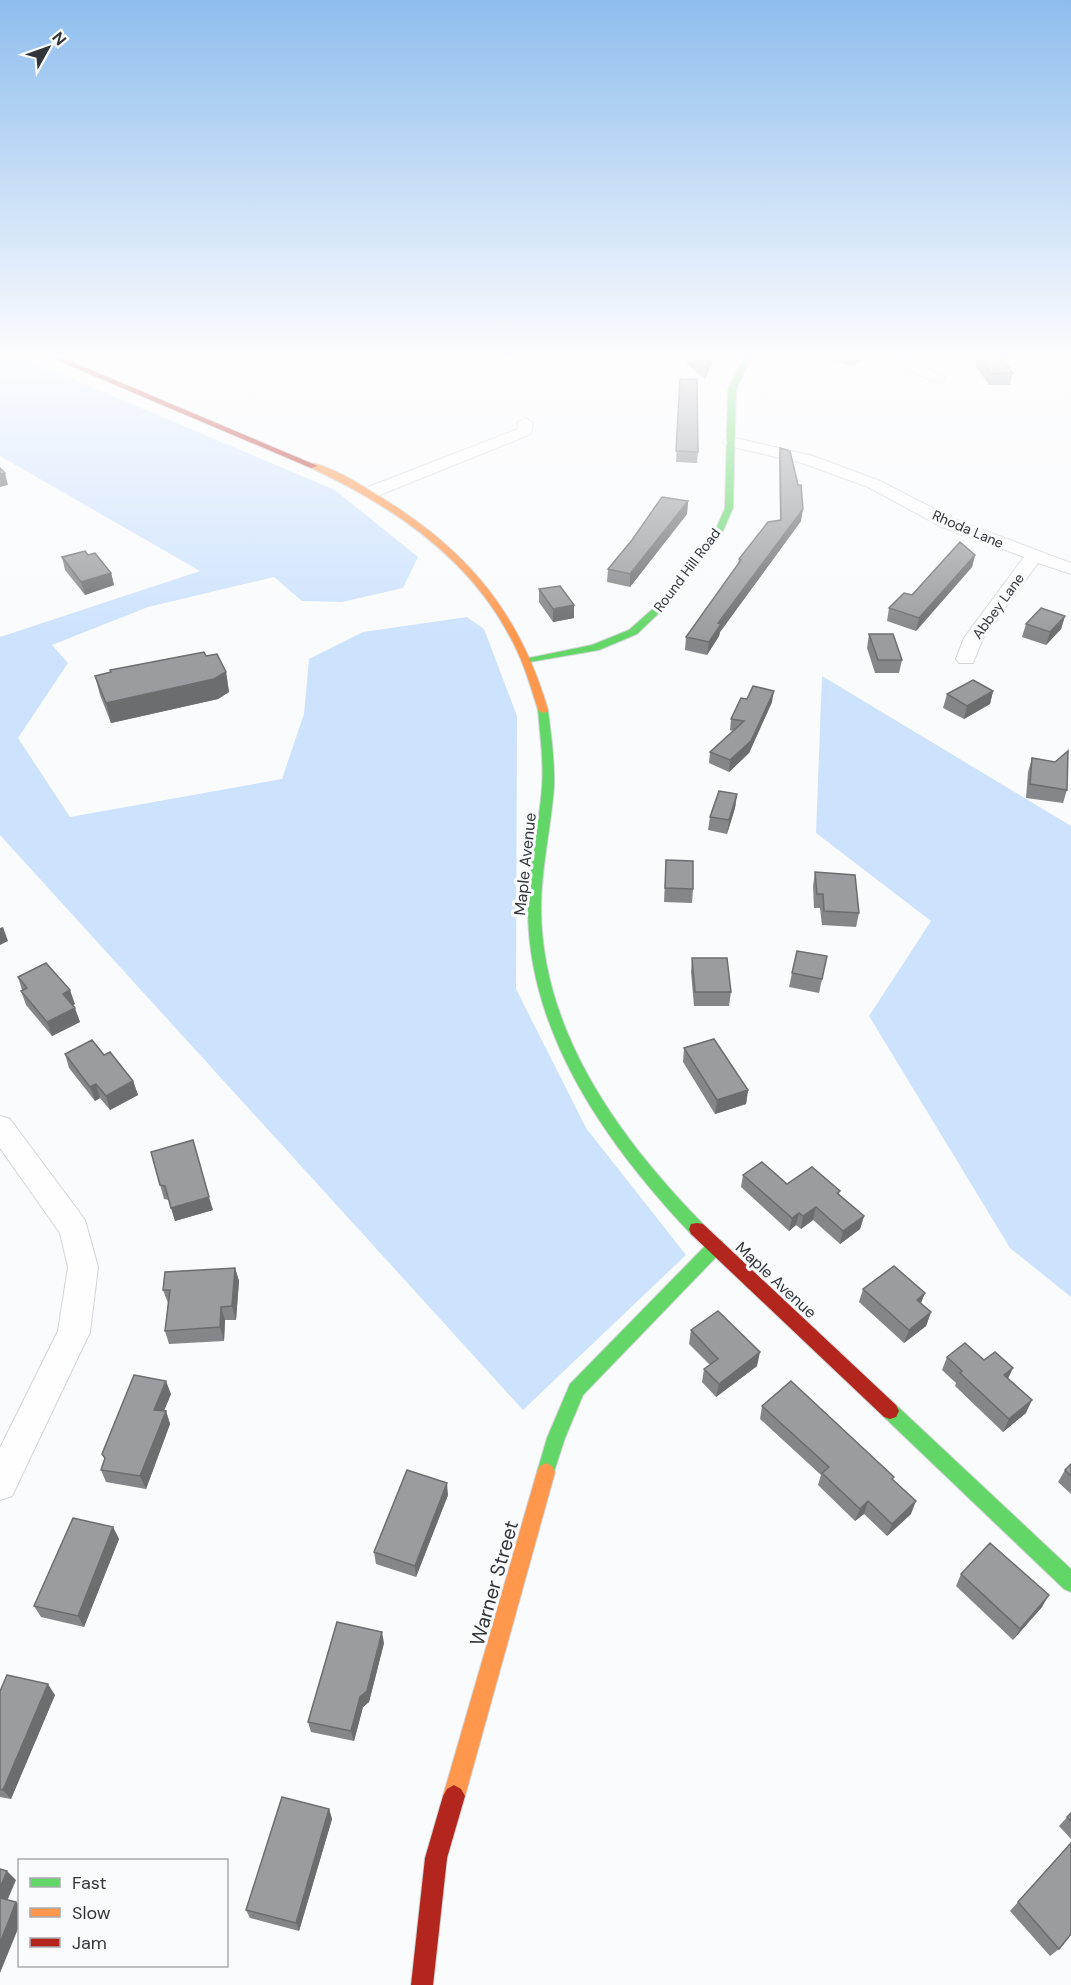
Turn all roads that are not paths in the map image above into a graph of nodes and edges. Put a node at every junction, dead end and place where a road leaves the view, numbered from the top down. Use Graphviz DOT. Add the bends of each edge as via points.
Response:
graph roads {
  1 [pos="279,452"];
  2 [pos="474,452"];
  3 [pos="731,452"];
  4 [pos="774,452"];
  5 [pos="369,493"];
  6 [pos="1034,556"];
  7 [pos="1071,569"];
  8 [pos="966,659"];
  9 [pos="528,661"];
  10 [pos="0,1126"];
  11 [pos="716,1246"];
  12 [pos="0,1484"];
  13 [pos="1071,1582"];
  14 [pos="422,1985"];
  1 -- 5 [label="main road, Maple Avenue"];
  2 -- 5 [label="street"];
  3 -- 9 [label="main road, Round Hill Road" via="729,508 720,529 652,616 633,632 608,643"];
  4 -- 6 [label="street, Rhoda Lane" via="807,459 874,484 948,523"];
  5 -- 9 [label="main road, Maple Avenue" via="420,528 474,575"];
  6 -- 7 [label="street, Rhoda Lane"];
  6 -- 8 [label="street, Abbey Lane" via="974,638"];
  9 -- 11 [label="main road, Maple Avenue" via="541,706 549,760 535,920 546,992 560,1032 601,1113 657,1187"];
  10 -- 12 [label="street" via="74,1229 83,1267 74,1332"];
  11 -- 13 [label="main road, Maple Avenue"];
  11 -- 14 [label="main road, Warner Street" via="576,1390 556,1438 436,1858"];
}
